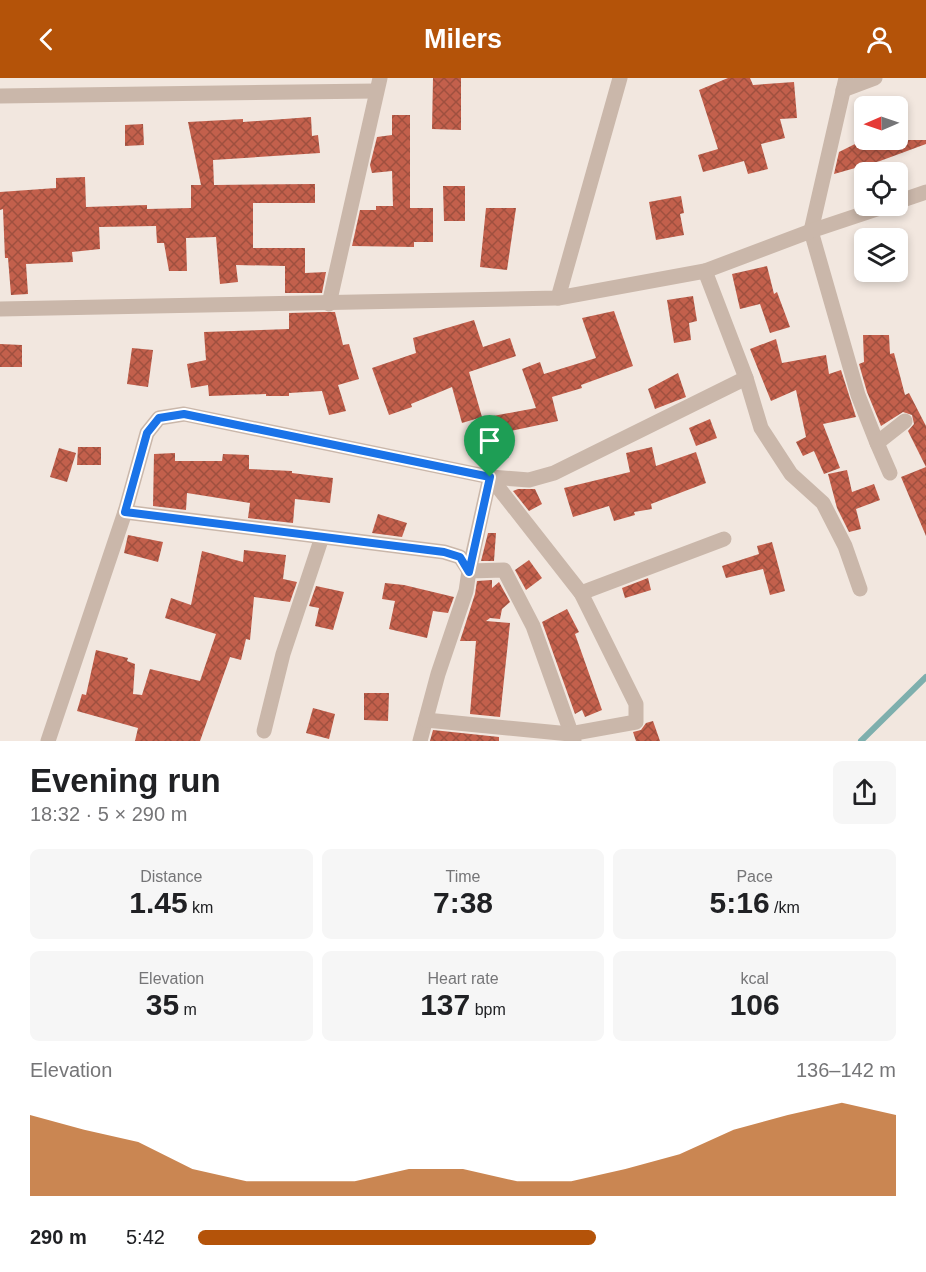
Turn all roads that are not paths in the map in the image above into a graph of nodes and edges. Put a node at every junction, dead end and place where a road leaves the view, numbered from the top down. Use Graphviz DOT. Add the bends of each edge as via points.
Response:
graph roads {
  1 [pos="620,78"];
  2 [pos="875,78"];
  3 [pos="378,84"];
  4 [pos="844,84"];
  5 [pos="0,96"];
  6 [pos="926,192"];
  7 [pos="908,198"];
  8 [pos="856,216"];
  9 [pos="811,231"];
  10 [pos="705,271"];
  11 [pos="558,298"];
  12 [pos="329,304"];
  13 [pos="0,309"];
  14 [pos="746,378"];
  15 [pos="905,421"];
  16 [pos="877,443"];
  17 [pos="890,473"];
  18 [pos="490,477"];
  19 [pos="125,512"];
  20 [pos="322,537"];
  21 [pos="724,539"];
  22 [pos="469,572"];
  23 [pos="860,589"];
  24 [pos="581,593"];
  25 [pos="426,720"];
  26 [pos="264,731"];
  27 [pos="572,737"];
  28 [pos="48,741"];
  29 [pos="420,741"];
  1 -- 11 [label="street"];
  2 -- 4 [label="street"];
  3 -- 5 [label="street"];
  3 -- 12 [label="street"];
  4 -- 9 [label="street"];
  6 -- 7 [label="street"];
  8 -- 9 [label="street"];
  9 -- 10 [label="street"];
  9 -- 16 [label="street" via="858,395"];
  10 -- 11 [label="street"];
  10 -- 14 [label="street"];
  11 -- 12 [label="street"];
  12 -- 13 [label="street"];
  14 -- 18 [label="street" via="554,473 529,480"];
  14 -- 23 [label="street" via="761,428 790,474 823,503 845,546"];
  15 -- 16 [label="street"];
  16 -- 17 [label="street"];
  18 -- 19 [label="street" via="184,414 159,418 147,433"];
  18 -- 22 [label="street"];
  18 -- 24 [label="street"];
  19 -- 20 [label="street"];
  19 -- 28 [label="street"];
  20 -- 22 [label="street" via="444,552 460,557"];
  20 -- 26 [label="street" via="283,654"];
  21 -- 24 [label="street"];
  22 -- 25 [label="street"];
  22 -- 27 [label="street" via="504,570 533,626"];
  24 -- 27 [label="street" via="636,704 636,722"];
  25 -- 27 [label="street"];
  25 -- 29 [label="street"];
}
